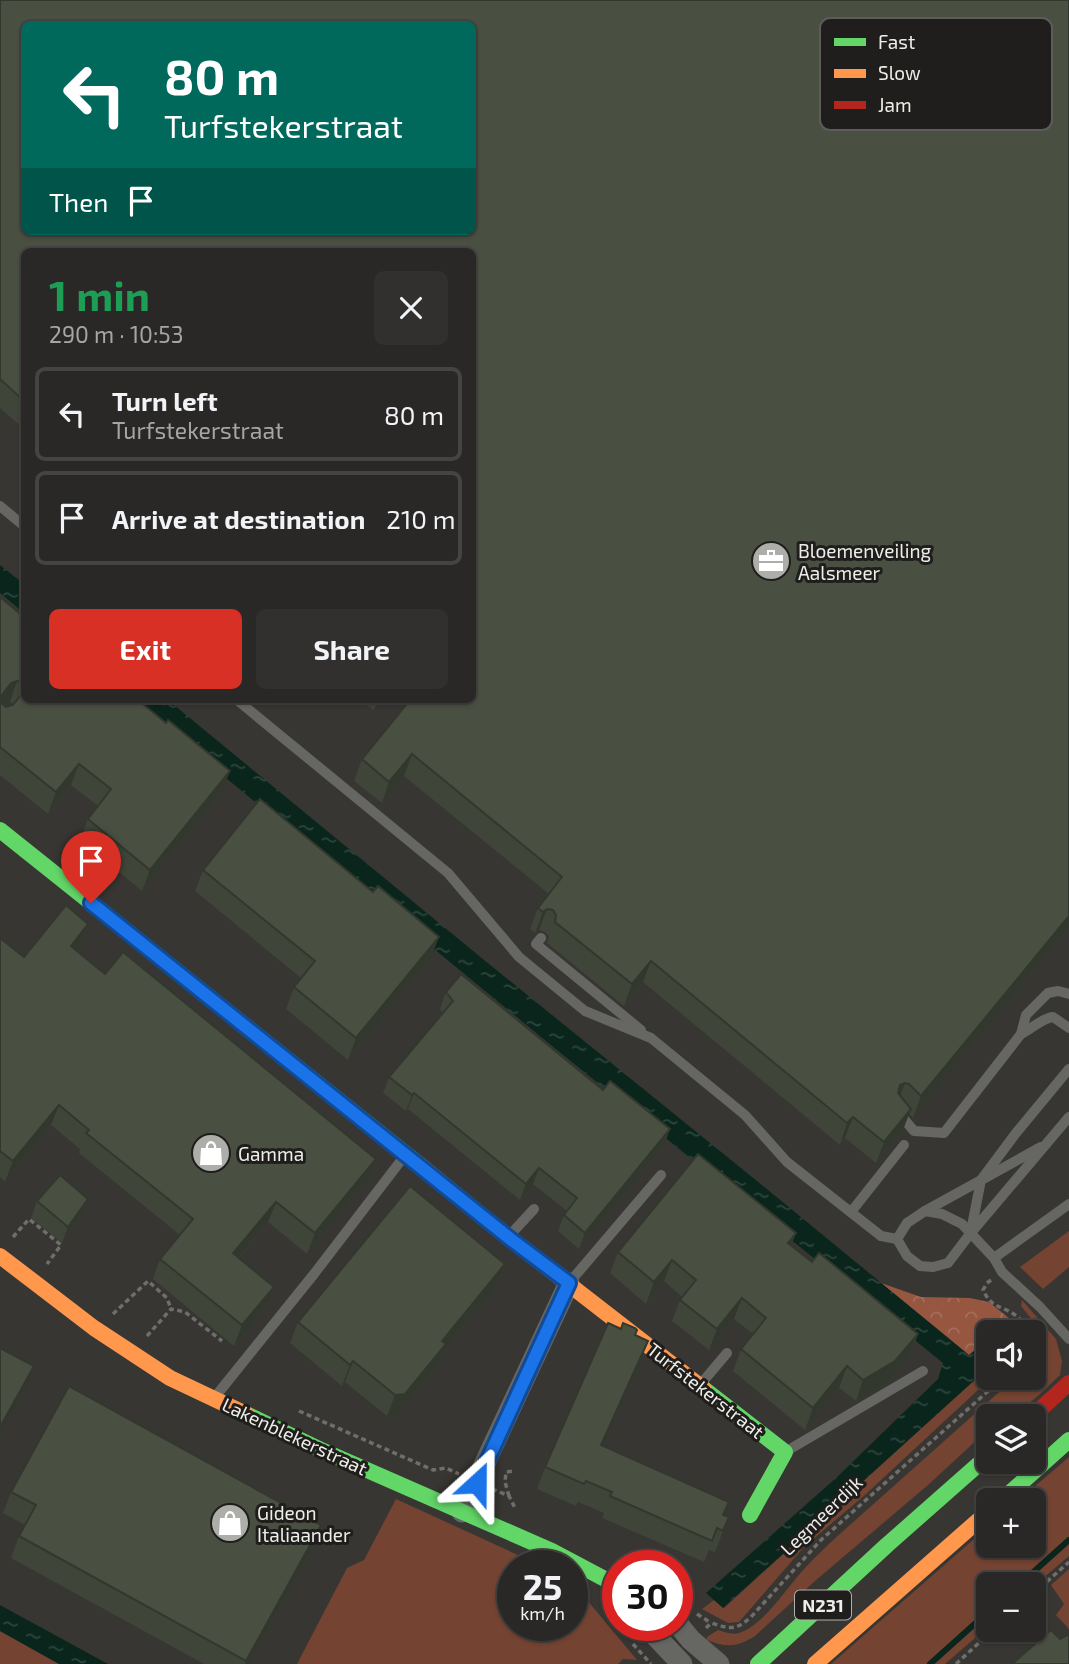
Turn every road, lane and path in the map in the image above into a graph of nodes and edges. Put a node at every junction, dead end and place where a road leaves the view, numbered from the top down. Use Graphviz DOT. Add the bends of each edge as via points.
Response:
graph roads {
  1 [pos="0,506"];
  2 [pos="21,524"];
  3 [pos="252,704"];
  4 [pos="0,830"];
  5 [pos="541,938"];
  6 [pos="1069,994"];
  7 [pos="1069,1028"];
  8 [pos="1021,1034"];
  9 [pos="651,1038"];
  10 [pos="1069,1069"];
  11 [pos="898,1112"];
  12 [pos="1069,1117"];
  13 [pos="1049,1142"];
  14 [pos="904,1145"];
  15 [pos="406,1154"];
  16 [pos="662,1175"];
  17 [pos="981,1180"];
  18 [pos="1069,1204"];
  19 [pos="534,1209"];
  20 [pos="925,1211"];
  21 [pos="851,1212"];
  22 [pos="970,1234"];
  23 [pos="508,1237"];
  24 [pos="897,1238"];
  25 [pos="9,1241"];
  26 [pos="0,1256"];
  27 [pos="993,1258"];
  28 [pos="44,1268"];
  29 [pos="569,1283"];
  30 [pos="171,1309"];
  31 [pos="112,1315"];
  32 [pos="146,1338"];
  33 [pos="1069,1339"];
  34 [pos="222,1341"];
  35 [pos="727,1353"];
  36 [pos="923,1371"];
  37 [pos="1069,1383"];
  38 [pos="700,1385"];
  39 [pos="989,1390"];
  40 [pos="213,1399"];
  41 [pos="1046,1404"];
  42 [pos="290,1408"];
  43 [pos="1069,1440"];
  44 [pos="785,1452"];
  45 [pos="976,1466"];
  46 [pos="514,1471"];
  47 [pos="477,1483"];
  48 [pos="1015,1488"];
  49 [pos="509,1496"];
  50 [pos="462,1512"];
  51 [pos="523,1516"];
  52 [pos="750,1516"];
  53 [pos="976,1522"];
  54 [pos="1069,1562"];
  55 [pos="602,1580"];
  56 [pos="1046,1582"];
  57 [pos="693,1638"];
  58 [pos="660,1641"];
  59 [pos="692,1641"];
  60 [pos="980,1642"];
  61 [pos="638,1651"];
  62 [pos="651,1664"];
  63 [pos="682,1664"];
  64 [pos="719,1664"];
  65 [pos="758,1664"];
  66 [pos="816,1664"];
  67 [pos="956,1664"];
  1 -- 2 [label="lane"];
  3 -- 9 [label="lane" via="448,873 519,957 585,1011"];
  4 -- 15 [label="street, Turfstekerstraat"];
  5 -- 9 [label="lane" via="536,944"];
  6 -- 8 [label="lane" via="1048,993 1026,1015"];
  7 -- 8 [label="lane" via="1054,1017 1046,1018"];
  8 -- 11 [label="lane" via="944,1133 914,1131"];
  9 -- 21 [label="lane" via="745,1115 786,1162"];
  10 -- 17 [label="lane"];
  12 -- 13 [label="lane"];
  13 -- 17 [label="lane"];
  13 -- 22 [label="lane"];
  14 -- 21 [label="lane"];
  15 -- 23 [label="street, Turfstekerstraat"];
  15 -- 40 [label="lane"];
  16 -- 29 [label="lane"];
  17 -- 20 [label="lane"];
  17 -- 22 [label="lane"];
  18 -- 27 [label="lane"];
  19 -- 23 [label="lane"];
  20 -- 22 [label="lane" via="962,1224"];
  20 -- 24 [label="lane" via="907,1223"];
  21 -- 24 [label="lane" via="881,1236"];
  22 -- 24 [label="lane" via="948,1263 933,1267 920,1266 907,1256"];
  22 -- 27 [label="lane"];
  23 -- 29 [label="street, Turfstekerstraat"];
  25 -- 28 [label="path" via="29,1219 61,1245"];
  26 -- 40 [label="street, Lakenblekerstraat" via="94,1328 170,1378"];
  27 -- 33 [label="lane"];
  29 -- 38 [label="street, Turfstekerstraat"];
  29 -- 47 [label="street"];
  30 -- 31 [label="path" via="167,1298 148,1281"];
  30 -- 32 [label="path"];
  30 -- 34 [label="path" via="185,1312"];
  35 -- 38 [label="lane"];
  36 -- 44 [label="lane"];
  37 -- 41 [label="street"];
  38 -- 44 [label="street, Turfstekerstraat"];
  39 -- 57 [label="path, Legmeerdijk" via="821,1540 740,1627 711,1623"];
  40 -- 50 [label="street, Lakenblekerstraat"];
  42 -- 47 [label="path" via="433,1470 446,1468"];
  43 -- 48 [label="street"];
  44 -- 52 [label="street"];
  45 -- 65 [label="street, N231"];
  46 -- 49 [label="path" via="506,1472"];
  47 -- 49 [label="path"];
  47 -- 50 [label="street"];
  49 -- 51 [label="path"];
  50 -- 55 [label="street, Lakenblekerstraat" via="552,1551"];
  53 -- 66 [label="street, N231"];
  54 -- 56 [label="path"];
  58 -- 63 [label="street"];
  59 -- 64 [label="street"];
  60 -- 67 [label="path"];
  61 -- 62 [label="path"];
}
